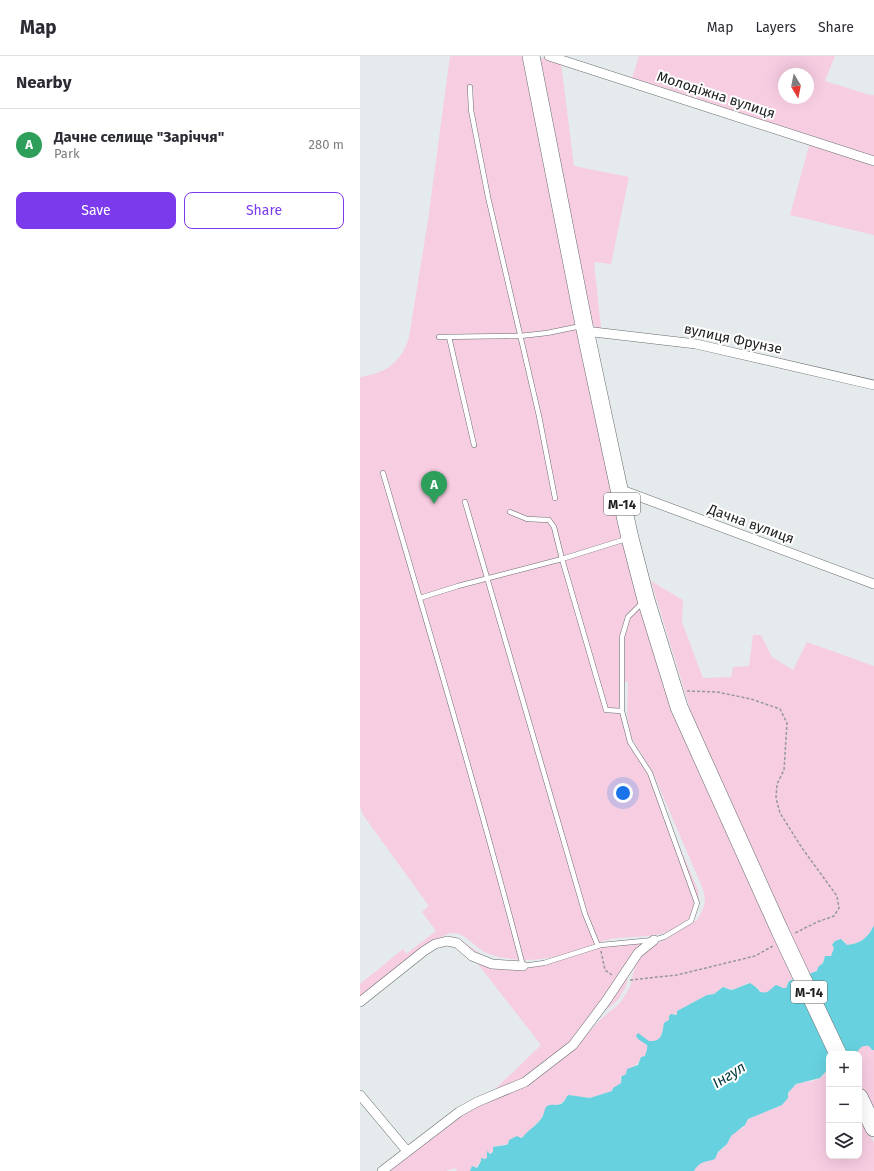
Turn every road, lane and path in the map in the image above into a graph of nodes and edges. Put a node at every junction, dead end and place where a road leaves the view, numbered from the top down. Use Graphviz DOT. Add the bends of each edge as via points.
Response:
graph roads {
  1 [pos="531,56"];
  2 [pos="549,56"];
  3 [pos="470,87"];
  4 [pos="874,161"];
  5 [pos="585,328"];
  6 [pos="520,336"];
  7 [pos="439,337"];
  8 [pos="449,337"];
  9 [pos="874,385"];
  10 [pos="474,445"];
  11 [pos="383,473"];
  12 [pos="619,489"];
  13 [pos="555,498"];
  14 [pos="465,502"];
  15 [pos="510,512"];
  16 [pos="630,538"];
  17 [pos="562,560"];
  18 [pos="487,579"];
  19 [pos="874,584"];
  20 [pos="420,598"];
  21 [pos="646,600"];
  22 [pos="622,711"];
  23 [pos="654,940"];
  24 [pos="598,946"];
  25 [pos="523,966"];
  26 [pos="360,1002"];
  27 [pos="837,1051"];
  28 [pos="360,1095"];
  29 [pos="862,1103"];
  30 [pos="874,1128"];
  31 [pos="407,1151"];
  32 [pos="382,1171"];
  1 -- 5 [label="highway, М-14"];
  2 -- 4 [label="street, Молодіжна вулиця"];
  3 -- 6 [label="lane" via="471,110 488,197"];
  5 -- 6 [label="lane"];
  5 -- 9 [label="street, вулиця Фрунзе" via="696,344"];
  5 -- 12 [label="highway, М-14"];
  6 -- 8 [label="lane"];
  6 -- 13 [label="lane"];
  7 -- 8 [label="lane"];
  8 -- 10 [label="lane"];
  11 -- 20 [label="lane"];
  12 -- 16 [label="highway, М-14"];
  12 -- 19 [label="street, Дачна вулиця"];
  14 -- 18 [label="lane"];
  15 -- 17 [label="lane" via="527,519 549,520 554,527"];
  16 -- 17 [label="lane"];
  16 -- 21 [label="highway, М-14"];
  17 -- 18 [label="lane"];
  17 -- 22 [label="lane" via="606,710"];
  18 -- 20 [label="lane"];
  18 -- 24 [label="lane" via="585,914"];
  20 -- 25 [label="lane"];
  21 -- 22 [label="lane" via="628,617 622,636"];
  21 -- 27 [label="highway, М-14, bridge" via="679,707"];
  22 -- 23 [label="lane" via="630,742 650,773 697,903 691,921"];
  23 -- 24 [label="lane"];
  23 -- 31 [label="street" via="638,953 606,1002 573,1045 525,1082 465,1109"];
  24 -- 25 [label="lane" via="544,963"];
  25 -- 26 [label="street" via="492,964 472,956 457,943 447,941 435,944 424,951"];
  28 -- 31 [label="street"];
  29 -- 30 [label="highway"];
  31 -- 32 [label="street"];
}
